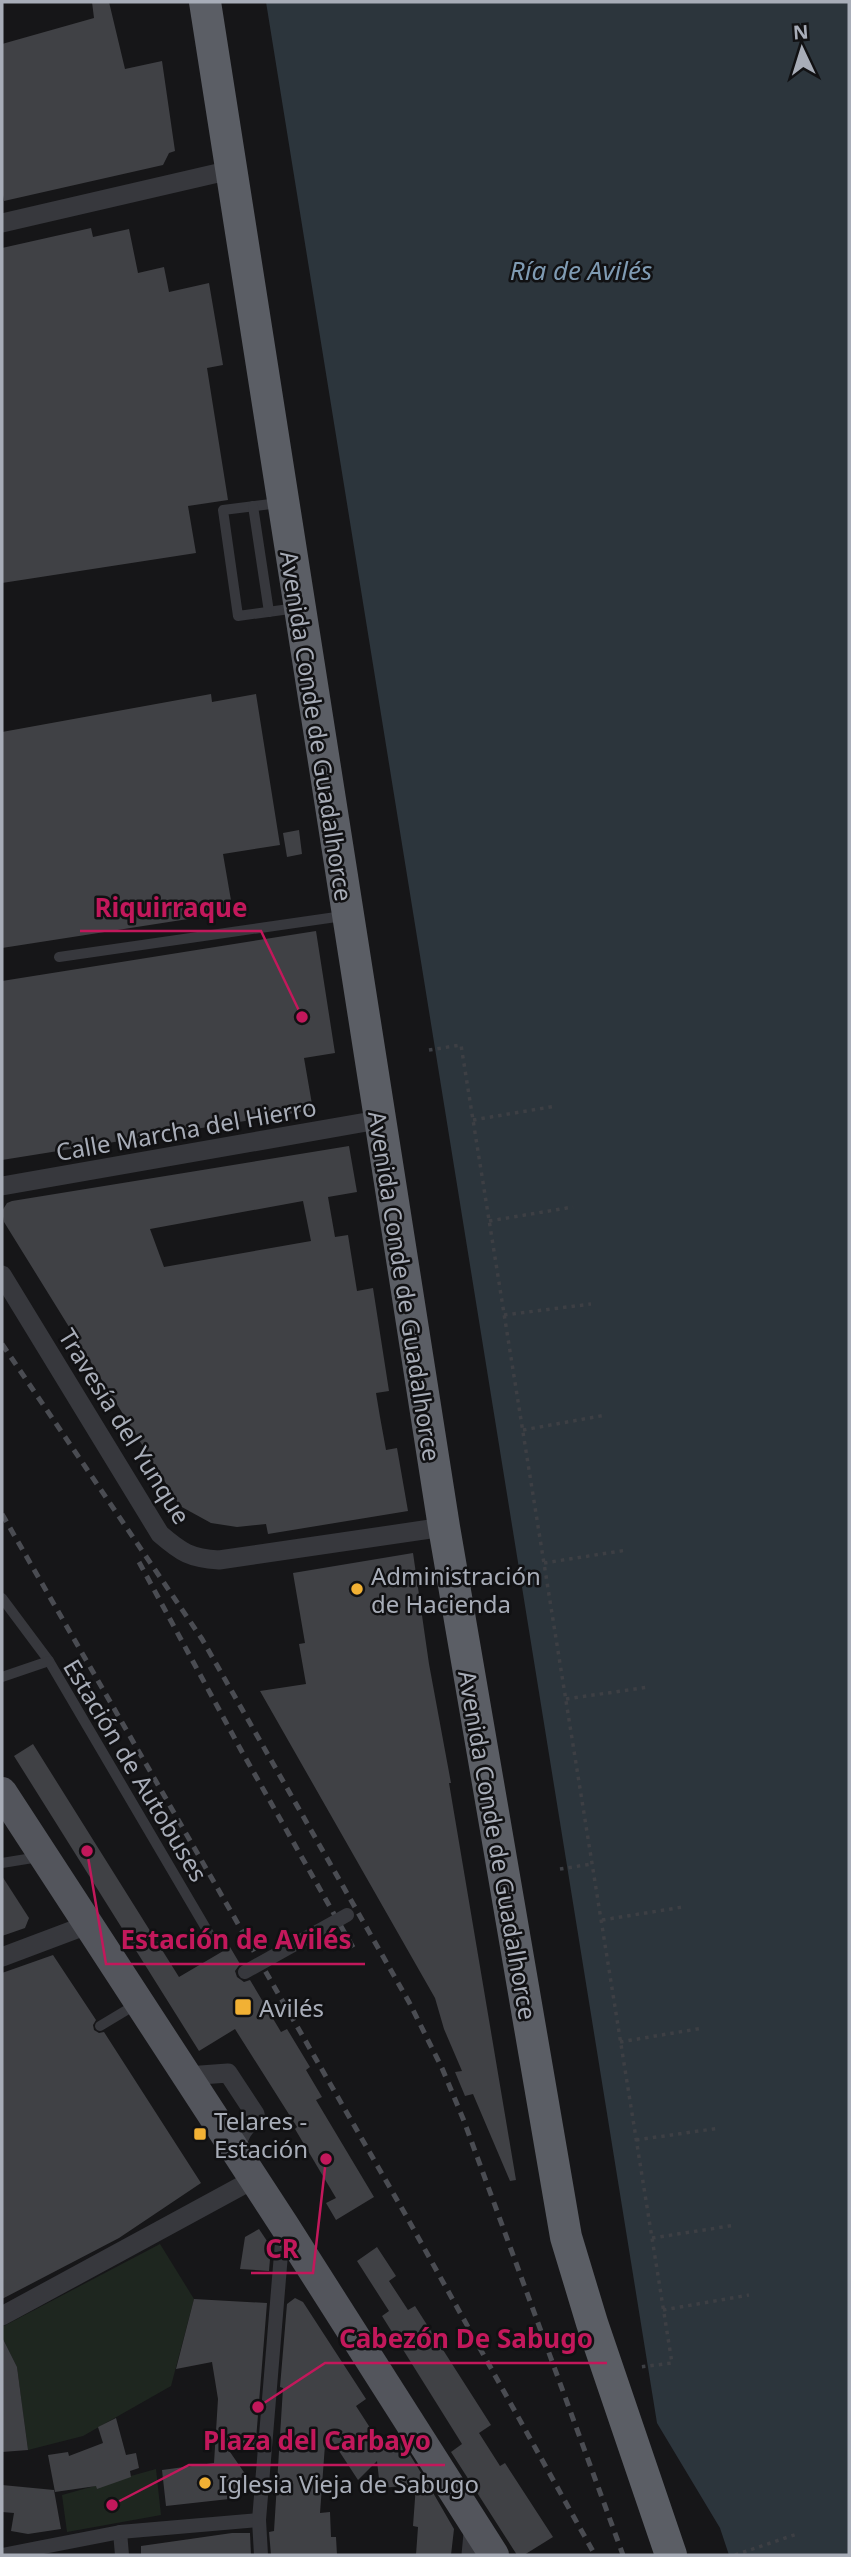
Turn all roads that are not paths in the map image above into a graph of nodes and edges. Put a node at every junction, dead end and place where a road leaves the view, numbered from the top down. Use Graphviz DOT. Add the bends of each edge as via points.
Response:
graph roads {
  1 [pos="205,2"];
  2 [pos="232,170"];
  3 [pos="2,223"];
  4 [pos="268,504"];
  5 [pos="284,610"];
  6 [pos="347,915"];
  7 [pos="59,957"];
  8 [pos="378,1120"];
  9 [pos="2,1186"];
  10 [pos="2,1275"];
  11 [pos="444,1527"];
  12 [pos="2,1598"];
  13 [pos="49,1661"];
  14 [pos="2,1677"];
  15 [pos="2,1792"];
  16 [pos="44,1857"];
  17 [pos="2,1863"];
  18 [pos="348,1915"];
  19 [pos="88,1924"];
  20 [pos="214,1942"];
  21 [pos="2,1957"];
  22 [pos="246,1972"];
  23 [pos="138,2003"];
  24 [pos="100,2026"];
  25 [pos="254,2179"];
  26 [pos="284,2225"];
  27 [pos="2,2316"];
  28 [pos="259,2520"];
  29 [pos="474,2523"];
  30 [pos="120,2532"];
  31 [pos="2,2555"];
  32 [pos="122,2555"];
  33 [pos="261,2555"];
  34 [pos="471,2555"];
  35 [pos="494,2555"];
  36 [pos="671,2555"];
  1 -- 2 [label="highway, Avenida Conde de Guadalhorce"];
  2 -- 3 [label="street"];
  2 -- 4 [label="highway, Avenida Conde de Guadalhorce"];
  4 -- 5 [label="highway, Avenida Conde de Guadalhorce"];
  4 -- 5 [label="lane" via="223,510 238,616"];
  5 -- 6 [label="highway, Avenida Conde de Guadalhorce"];
  6 -- 7 [label="lane"];
  6 -- 8 [label="highway, Avenida Conde de Guadalhorce"];
  8 -- 9 [label="street, Calle Marcha del Hierro"];
  8 -- 11 [label="highway, Avenida Conde de Guadalhorce"];
  10 -- 11 [label="street, Travesía del Yunque" via="160,1534 182,1553 219,1560"];
  11 -- 36 [label="highway, Avenida Conde de Guadalhorce" via="566,2238"];
  12 -- 13 [label="lane"];
  13 -- 14 [label="lane, Estación de Autobuses"];
  13 -- 20 [label="lane, Estación de Autobuses"];
  15 -- 16 [label="main road"];
  16 -- 17 [label="lane"];
  16 -- 19 [label="main road"];
  18 -- 22 [label="street, bridge"];
  19 -- 21 [label="street"];
  19 -- 23 [label="main road"];
  23 -- 24 [label="lane"];
  23 -- 25 [label="main road"];
  25 -- 26 [label="main road"];
  25 -- 27 [label="street"];
  26 -- 28 [label="street"];
  26 -- 29 [label="main road"];
  28 -- 30 [label="street"];
  28 -- 33 [label="street"];
  29 -- 34 [label="street"];
  29 -- 35 [label="main road"];
  30 -- 31 [label="street"];
  30 -- 32 [label="street"];
}
